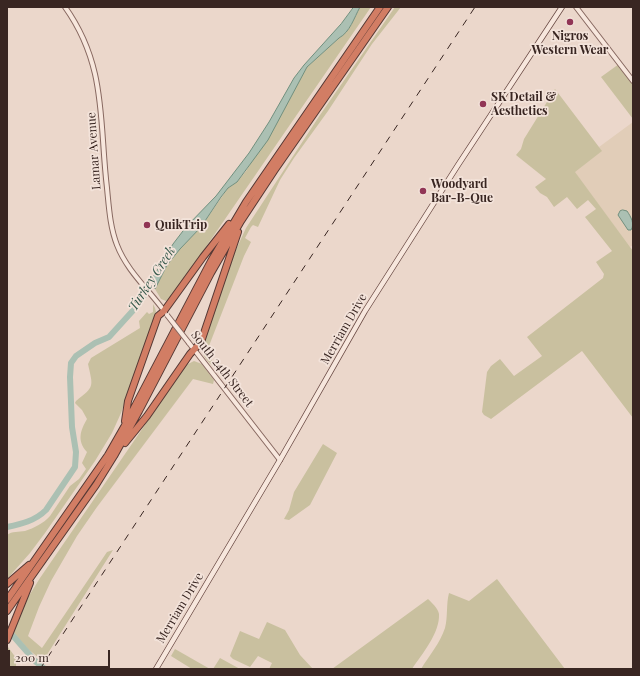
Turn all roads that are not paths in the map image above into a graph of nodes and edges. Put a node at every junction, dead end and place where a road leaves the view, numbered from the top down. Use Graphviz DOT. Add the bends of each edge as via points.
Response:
graph roads {
  1 [pos="65,7"];
  2 [pos="380,7"];
  3 [pos="388,7"];
  4 [pos="562,7"];
  5 [pos="576,7"];
  6 [pos="633,81"];
  7 [pos="246,202"];
  8 [pos="242,221"];
  9 [pos="147,290"];
  10 [pos="166,313"];
  11 [pos="194,350"];
  12 [pos="124,427"];
  13 [pos="114,456"];
  14 [pos="280,460"];
  15 [pos="36,558"];
  16 [pos="34,572"];
  17 [pos="7,584"];
  18 [pos="10,599"];
  19 [pos="7,611"];
  20 [pos="7,640"];
  21 [pos="156,669"];
  1 -- 9 [label="street, Lamar Avenue" via="86,44 97,78 111,228 122,256"];
  2 -- 7 [label="highway"];
  3 -- 8 [label="highway"];
  4 -- 14 [label="main road, Merriam Drive" via="368,306"];
  5 -- 6 [label="street"];
  7 -- 10 [label="highway" via="203,257"];
  7 -- 12 [label="highway" via="211,261"];
  8 -- 11 [label="highway" via="202,339"];
  8 -- 13 [label="highway" via="211,273"];
  9 -- 10 [label="street, South 24th Street"];
  10 -- 11 [label="street, South 24th Street, bridge"];
  10 -- 12 [label="highway" via="158,316 153,329 128,401"];
  11 -- 13 [label="highway" via="147,416"];
  11 -- 14 [label="street, South 24th Street"];
  12 -- 15 [label="highway" via="93,478"];
  13 -- 16 [label="highway"];
  14 -- 21 [label="main road, Merriam Drive"];
  15 -- 17 [label="highway"];
  15 -- 18 [label="highway"];
  16 -- 18 [label="highway"];
  16 -- 20 [label="highway"];
  18 -- 19 [label="highway"];
}
